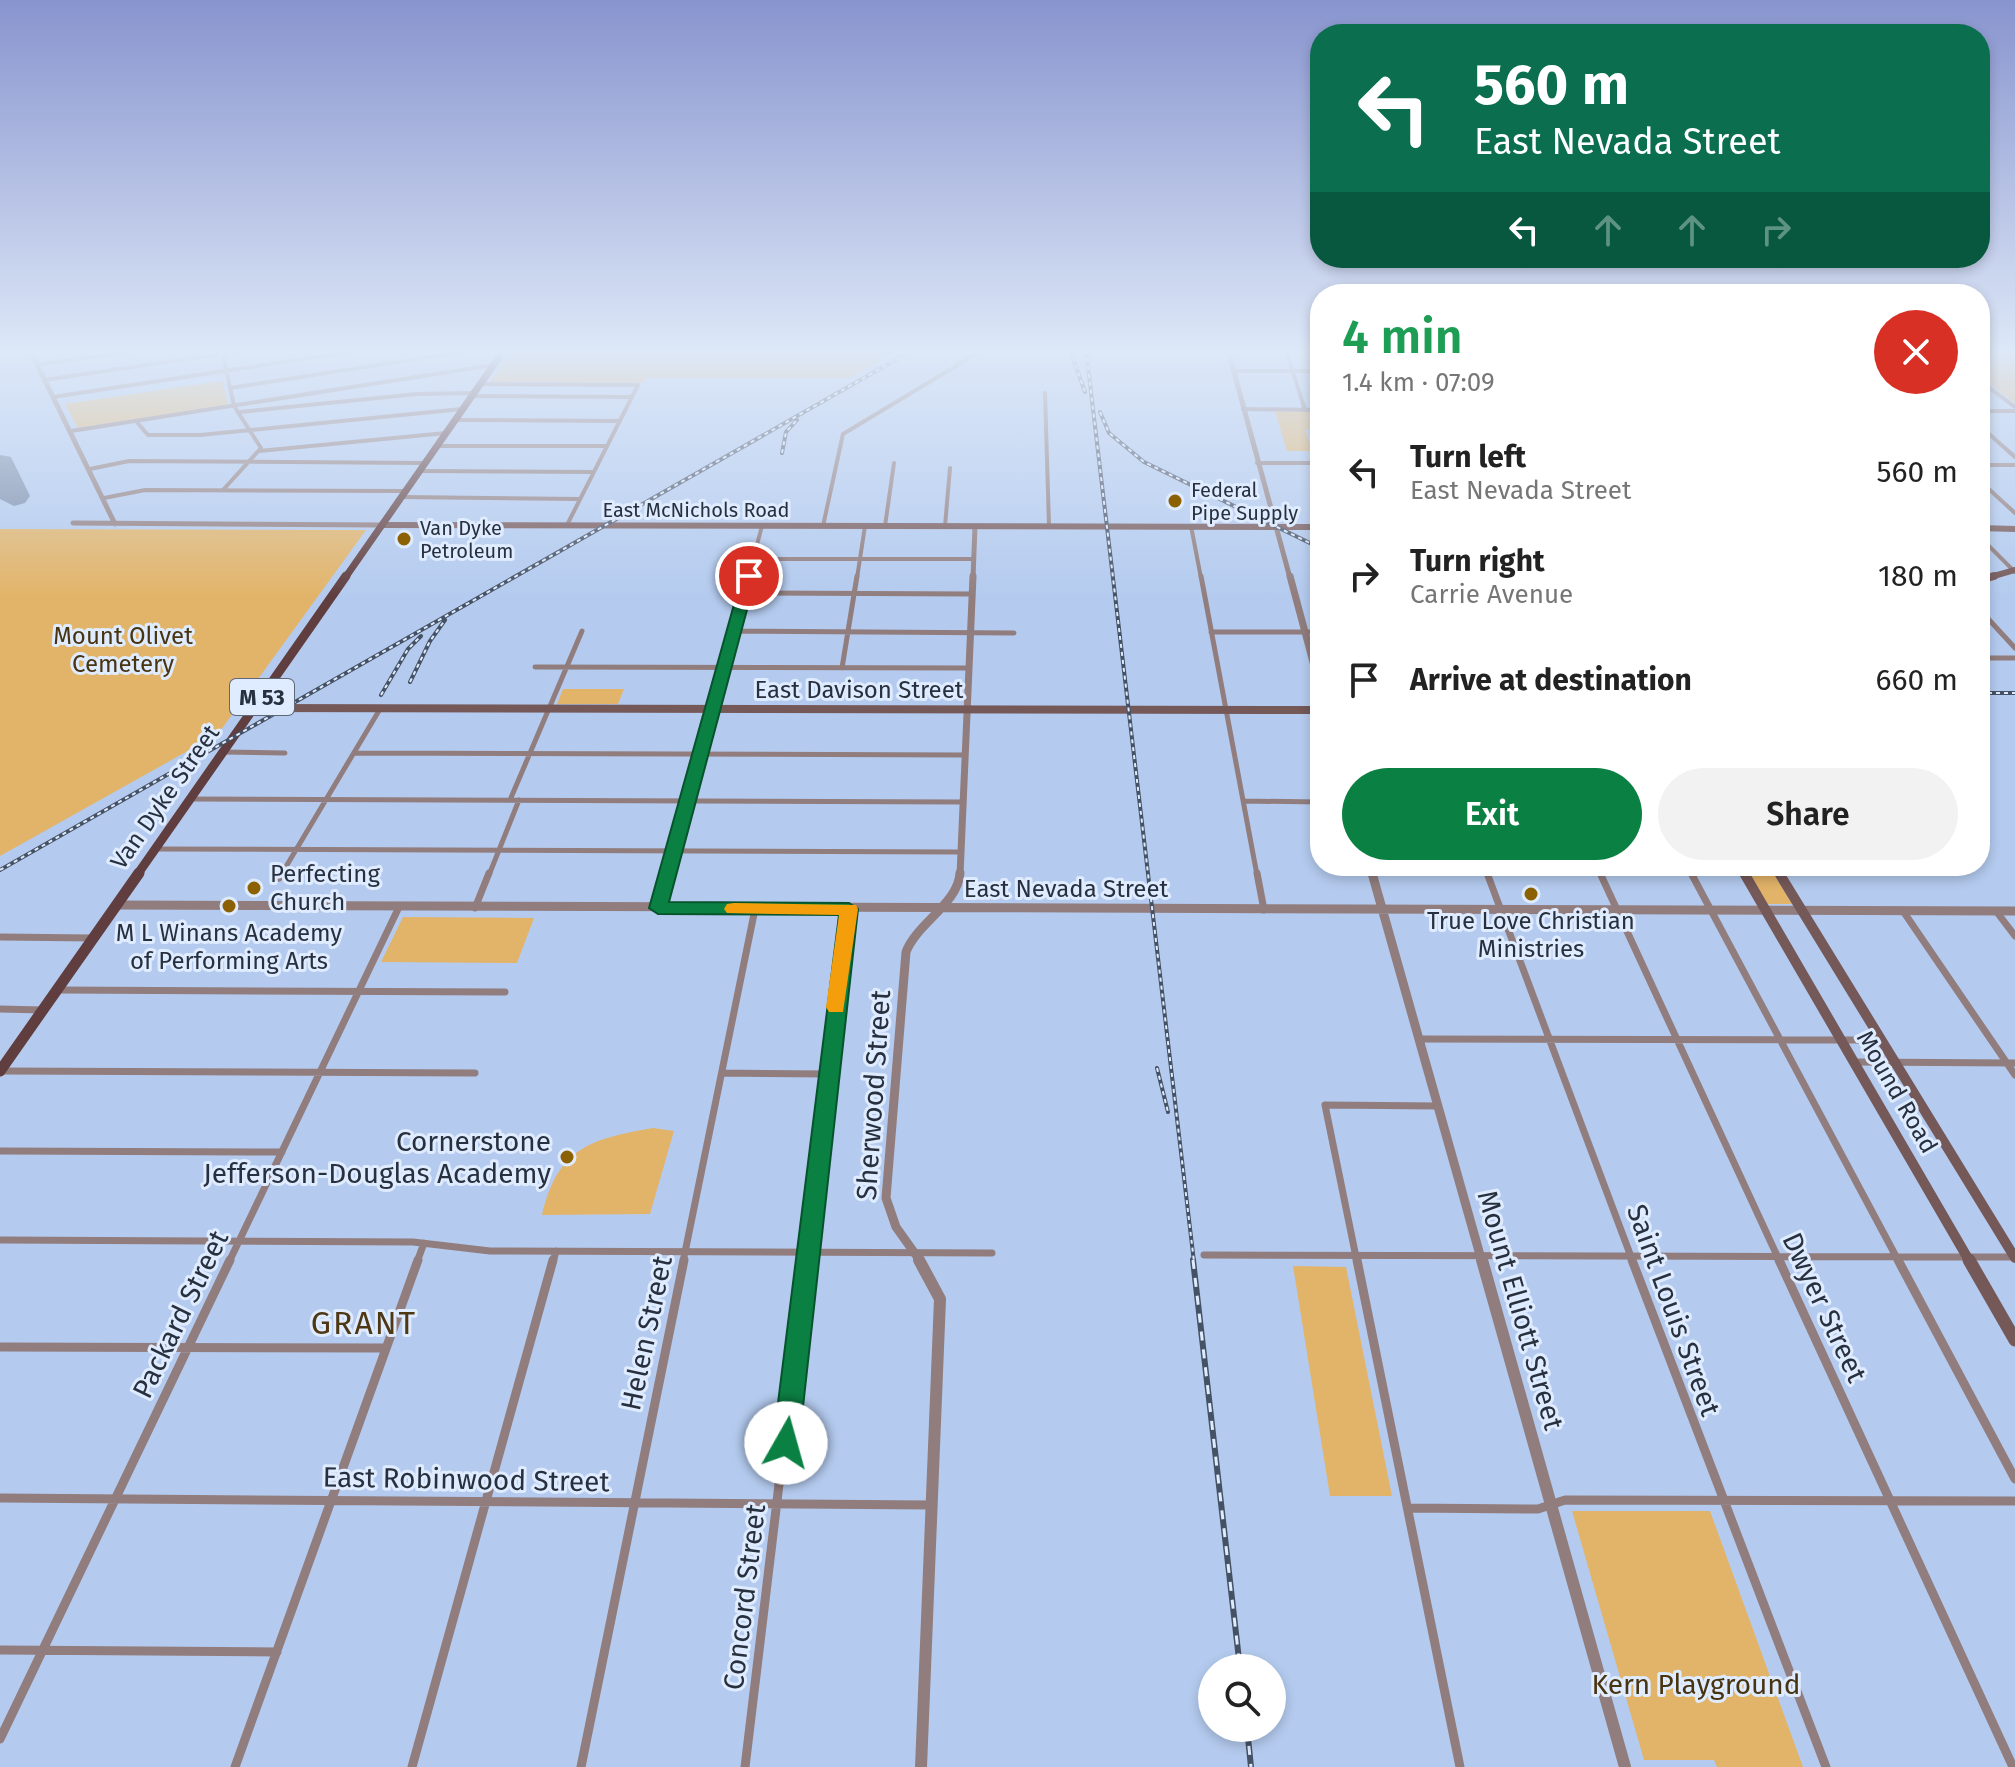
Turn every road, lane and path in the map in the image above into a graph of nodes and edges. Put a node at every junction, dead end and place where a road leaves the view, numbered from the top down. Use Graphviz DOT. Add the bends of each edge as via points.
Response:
graph roads {
  1 [pos="72,432"];
  2 [pos="145,432"];
  3 [pos="224,432"];
  4 [pos="253,432"];
  5 [pos="613,432"];
  6 [pos="846,432"];
  7 [pos="1046,432"];
  8 [pos="1249,432"];
  9 [pos="446,433"];
  10 [pos="1990,435"];
  11 [pos="437,446"];
  12 [pos="606,446"];
  13 [pos="259,451"];
  14 [pos="2015,457"];
  15 [pos="248,462"];
  16 [pos="425,463"];
  17 [pos="894,463"];
  18 [pos="1257,463"];
  19 [pos="1310,463"];
  20 [pos="1990,465"];
  21 [pos="2015,465"];
  22 [pos="950,468"];
  23 [pos="90,469"];
  24 [pos="419,471"];
  25 [pos="594,472"];
  26 [pos="223,490"];
  27 [pos="1990,490"];
  28 [pos="403,494"];
  29 [pos="104,498"];
  30 [pos="580,499"];
  31 [pos="2015,513"];
  32 [pos="112,522"];
  33 [pos="73,523"];
  34 [pos="382,525"];
  35 [pos="567,525"];
  36 [pos="762,526"];
  37 [pos="823,526"];
  38 [pos="865,526"];
  39 [pos="885,526"];
  40 [pos="945,526"];
  41 [pos="975,526"];
  42 [pos="1049,526"];
  43 [pos="1191,526"];
  44 [pos="1275,527"];
  45 [pos="1310,527"];
  46 [pos="1990,528"];
  47 [pos="2015,529"];
  48 [pos="1990,547"];
  49 [pos="753,559"];
  50 [pos="860,559"];
  51 [pos="974,559"];
  52 [pos="2015,571"];
  53 [pos="1990,577"];
  54 [pos="744,593"];
  55 [pos="854,593"];
  56 [pos="972,594"];
  57 [pos="1990,621"];
  58 [pos="582,631"];
  59 [pos="733,631"];
  60 [pos="848,632"];
  61 [pos="971,632"];
  62 [pos="1211,632"];
  63 [pos="1304,632"];
  64 [pos="1310,632"];
  65 [pos="1014,633"];
  66 [pos="2015,648"];
  67 [pos="1310,653"];
  68 [pos="1990,658"];
  69 [pos="2015,658"];
  70 [pos="535,667"];
  71 [pos="566,667"];
  72 [pos="724,668"];
  73 [pos="842,668"];
  74 [pos="969,668"];
  75 [pos="254,708"];
  76 [pos="380,709"];
  77 [pos="549,709"];
  78 [pos="712,709"];
  79 [pos="967,710"];
  80 [pos="1310,710"];
  81 [pos="1226,711"];
  82 [pos="223,752"];
  83 [pos="285,753"];
  84 [pos="354,753"];
  85 [pos="530,754"];
  86 [pos="700,754"];
  87 [pos="965,755"];
  88 [pos="190,799"];
  89 [pos="326,799"];
  90 [pos="510,800"];
  91 [pos="519,800"];
  92 [pos="687,801"];
  93 [pos="1243,801"];
  94 [pos="962,802"];
  95 [pos="1310,802"];
  96 [pos="155,849"];
  97 [pos="295,850"];
  98 [pos="499,850"];
  99 [pos="673,851"];
  100 [pos="960,852"];
  101 [pos="1373,876"];
  102 [pos="1489,876"];
  103 [pos="1602,876"];
  104 [pos="1692,876"];
  105 [pos="1746,876"];
  106 [pos="1781,876"];
  107 [pos="279,878"];
  108 [pos="116,905"];
  109 [pos="399,907"];
  110 [pos="475,908"];
  111 [pos="658,908"];
  112 [pos="755,909"];
  113 [pos="849,909"];
  114 [pos="940,909"];
  115 [pos="1264,910"];
  116 [pos="1383,910"];
  117 [pos="1502,910"];
  118 [pos="1617,910"];
  119 [pos="1711,911"];
  120 [pos="1766,911"];
  121 [pos="1803,911"];
  122 [pos="1903,911"];
  123 [pos="1996,911"];
  124 [pos="2015,911"];
  125 [pos="2015,936"];
  126 [pos="0,937"];
  127 [pos="93,938"];
  128 [pos="57,990"];
  129 [pos="359,991"];
  130 [pos="505,992"];
  131 [pos="0,1009"];
  132 [pos="43,1010"];
  133 [pos="1419,1039"];
  134 [pos="1550,1040"];
  135 [pos="1677,1040"];
  136 [pos="1780,1040"];
  137 [pos="1841,1040"];
  138 [pos="1882,1040"];
  139 [pos="1854,1062"];
  140 [pos="1895,1063"];
  141 [pos="2011,1063"];
  142 [pos="0,1071"];
  143 [pos="320,1072"];
  144 [pos="475,1073"];
  145 [pos="722,1073"];
  146 [pos="828,1074"];
  147 [pos="2015,1075"];
  148 [pos="1438,1106"];
  149 [pos="0,1151"];
  150 [pos="282,1152"];
  151 [pos="0,1240"];
  152 [pos="239,1241"];
  153 [pos="424,1243"];
  154 [pos="556,1251"];
  155 [pos="685,1251"];
  156 [pos="912,1252"];
  157 [pos="808,1253"];
  158 [pos="992,1253"];
  159 [pos="1204,1255"];
  160 [pos="1356,1256"];
  161 [pos="1631,1256"];
  162 [pos="1777,1256"];
  163 [pos="1480,1257"];
  164 [pos="1896,1257"];
  165 [pos="1967,1257"];
  166 [pos="2015,1258"];
  167 [pos="2015,1340"];
  168 [pos="0,1347"];
  169 [pos="188,1348"];
  170 [pos="386,1348"];
  171 [pos="2015,1479"];
  172 [pos="0,1498"];
  173 [pos="115,1499"];
  174 [pos="332,1500"];
  175 [pos="487,1500"];
  176 [pos="1722,1500"];
  177 [pos="1890,1501"];
  178 [pos="2015,1501"];
  179 [pos="634,1503"];
  180 [pos="778,1504"];
  181 [pos="1552,1504"];
  182 [pos="932,1505"];
  183 [pos="1408,1508"];
  184 [pos="0,1650"];
  185 [pos="43,1651"];
  186 [pos="277,1652"];
  187 [pos="0,1739"];
  188 [pos="235,1767"];
  189 [pos="412,1767"];
  190 [pos="581,1767"];
  191 [pos="745,1767"];
  192 [pos="921,1767"];
  193 [pos="1460,1767"];
  194 [pos="1625,1767"];
  195 [pos="1826,1767"];
  196 [pos="2013,1767"];
  1 -- 23 [label="street"];
  2 -- 3 [label="street"];
  4 -- 13 [label="street"];
  5 -- 12 [label="street"];
  6 -- 37 [label="street"];
  7 -- 42 [label="street"];
  8 -- 18 [label="street"];
  9 -- 11 [label="main road, Van Dyke Street / M 53"];
  9 -- 13 [label="street"];
  10 -- 14 [label="street"];
  11 -- 12 [label="street"];
  11 -- 16 [label="main road, Van Dyke Street / M 53"];
  12 -- 25 [label="street"];
  13 -- 15 [label="street"];
  15 -- 16 [label="street"];
  15 -- 23 [label="street" via="129,461"];
  15 -- 26 [label="street"];
  16 -- 24 [label="main road, Van Dyke Street / M 53"];
  17 -- 39 [label="street"];
  18 -- 19 [label="street"];
  18 -- 44 [label="street"];
  20 -- 21 [label="street"];
  22 -- 40 [label="street"];
  23 -- 29 [label="street"];
  24 -- 25 [label="street"];
  24 -- 28 [label="main road, Van Dyke Street / M 53"];
  25 -- 30 [label="street"];
  26 -- 28 [label="street"];
  26 -- 29 [label="street" via="145,490"];
  27 -- 31 [label="street"];
  28 -- 30 [label="street"];
  28 -- 34 [label="main road, Van Dyke Street / M 53"];
  29 -- 32 [label="street"];
  30 -- 35 [label="street"];
  32 -- 33 [label="street, East McNichols Road"];
  32 -- 34 [label="street, East McNichols Road"];
  34 -- 35 [label="main road, East McNichols Road"];
  34 -- 75 [label="main road, Van Dyke Street / M 53"];
  35 -- 36 [label="main road, East McNichols Road"];
  36 -- 37 [label="main road, East McNichols Road"];
  36 -- 49 [label="street"];
  37 -- 38 [label="main road, East McNichols Road"];
  38 -- 39 [label="main road, East McNichols Road"];
  38 -- 50 [label="street"];
  39 -- 40 [label="main road, East McNichols Road"];
  40 -- 41 [label="main road, East McNichols Road"];
  41 -- 42 [label="main road, East McNichols Road"];
  41 -- 51 [label="street, Sherwood Street"];
  42 -- 43 [label="main road, East McNichols Road"];
  43 -- 44 [label="main road, East McNichols Road"];
  43 -- 62 [label="street"];
  44 -- 45 [label="main road, East McNichols Road"];
  44 -- 63 [label="street"];
  46 -- 47 [label="main road"];
  48 -- 52 [label="street"];
  49 -- 50 [label="street"];
  49 -- 54 [label="street"];
  50 -- 51 [label="street"];
  50 -- 55 [label="street"];
  51 -- 56 [label="street, Sherwood Street"];
  52 -- 53 [label="main road"];
  54 -- 55 [label="street"];
  54 -- 59 [label="street"];
  55 -- 56 [label="street"];
  55 -- 60 [label="street"];
  56 -- 61 [label="street, Sherwood Street"];
  57 -- 66 [label="street"];
  58 -- 71 [label="street"];
  59 -- 60 [label="street"];
  59 -- 72 [label="street"];
  60 -- 61 [label="street"];
  60 -- 73 [label="street"];
  61 -- 65 [label="street"];
  61 -- 74 [label="street, Sherwood Street"];
  62 -- 63 [label="street"];
  62 -- 81 [label="street"];
  63 -- 64 [label="street"];
  63 -- 67 [label="street"];
  68 -- 69 [label="street"];
  70 -- 71 [label="street"];
  71 -- 72 [label="street"];
  71 -- 77 [label="street"];
  72 -- 73 [label="street"];
  72 -- 78 [label="street"];
  73 -- 74 [label="street"];
  74 -- 79 [label="street, Sherwood Street"];
  75 -- 76 [label="main road, East Davison Street"];
  75 -- 82 [label="main road, Van Dyke Street / M 53"];
  76 -- 77 [label="main road, East Davison Street"];
  76 -- 84 [label="street"];
  77 -- 78 [label="main road, East Davison Street"];
  77 -- 85 [label="street"];
  78 -- 79 [label="main road, East Davison Street"];
  78 -- 86 [label="street"];
  79 -- 81 [label="main road, East Davison Street"];
  79 -- 87 [label="street, Sherwood Street"];
  80 -- 81 [label="main road, East Davison Street"];
  81 -- 93 [label="street"];
  82 -- 83 [label="street"];
  82 -- 88 [label="main road, Van Dyke Street / M 53"];
  84 -- 85 [label="street"];
  84 -- 89 [label="street"];
  85 -- 86 [label="street"];
  85 -- 90 [label="street"];
  86 -- 87 [label="street"];
  86 -- 92 [label="street"];
  87 -- 94 [label="street, Sherwood Street"];
  88 -- 89 [label="street"];
  88 -- 96 [label="main road, Van Dyke Street / M 53"];
  89 -- 90 [label="street"];
  89 -- 97 [label="street"];
  90 -- 91 [label="street"];
  91 -- 92 [label="street"];
  91 -- 98 [label="street"];
  92 -- 94 [label="street"];
  92 -- 99 [label="street"];
  93 -- 95 [label="street"];
  93 -- 115 [label="street"];
  94 -- 100 [label="street, Sherwood Street"];
  96 -- 97 [label="street"];
  96 -- 108 [label="main road, Van Dyke Street / M 53"];
  97 -- 98 [label="street"];
  97 -- 107 [label="street"];
  98 -- 99 [label="street"];
  98 -- 110 [label="street"];
  99 -- 100 [label="street"];
  99 -- 111 [label="street"];
  100 -- 114 [label="street, Sherwood Street" via="959,886"];
  101 -- 116 [label="street, Mount Elliott Street"];
  102 -- 117 [label="street, Saint Louis Street"];
  103 -- 118 [label="street, Dwyer Street"];
  104 -- 119 [label="street"];
  105 -- 120 [label="main road, Mound Road"];
  106 -- 121 [label="main road, Mound Road"];
  108 -- 109 [label="street, East Nevada Street"];
  108 -- 127 [label="main road, Van Dyke Street / M 53"];
  109 -- 110 [label="street, East Nevada Street"];
  109 -- 129 [label="street, Packard Street"];
  110 -- 111 [label="street, East Nevada Street"];
  111 -- 112 [label="street, East Nevada Street"];
  112 -- 113 [label="street, East Nevada Street"];
  112 -- 145 [label="street, Helen Street"];
  113 -- 114 [label="street, East Nevada Street"];
  113 -- 146 [label="street, Concord Street"];
  114 -- 115 [label="street, East Nevada Street"];
  114 -- 156 [label="street, Sherwood Street" via="911,939 906,952 886,1198 892,1223"];
  115 -- 116 [label="street, East Nevada Street"];
  116 -- 117 [label="street, East Nevada Street"];
  116 -- 133 [label="street, Mount Elliott Street"];
  117 -- 118 [label="street, East Nevada Street"];
  117 -- 134 [label="street, Saint Louis Street"];
  118 -- 119 [label="street, East Nevada Street"];
  118 -- 135 [label="street, Dwyer Street"];
  119 -- 120 [label="street, East Nevada Street"];
  119 -- 136 [label="street"];
  120 -- 121 [label="street, East Nevada Street"];
  120 -- 137 [label="main road, Mound Road"];
  121 -- 122 [label="street, East Nevada Street"];
  121 -- 138 [label="main road, Mound Road"];
  122 -- 123 [label="street, East Nevada Street"];
  122 -- 141 [label="street"];
  123 -- 124 [label="street, East Nevada Street"];
  123 -- 125 [label="street"];
  126 -- 127 [label="street"];
  127 -- 128 [label="main road, Van Dyke Street / M 53"];
  128 -- 129 [label="street"];
  128 -- 132 [label="main road, Van Dyke Street / M 53"];
  129 -- 130 [label="street"];
  129 -- 143 [label="street, Packard Street"];
  131 -- 132 [label="street"];
  132 -- 142 [label="main road, Van Dyke Street / M 53"];
  133 -- 134 [label="street"];
  133 -- 148 [label="street, Mount Elliott Street"];
  134 -- 135 [label="street"];
  134 -- 161 [label="street, Saint Louis Street"];
  135 -- 136 [label="street"];
  135 -- 162 [label="street, Dwyer Street"];
  136 -- 137 [label="street"];
  136 -- 164 [label="street"];
  137 -- 138 [label="street"];
  137 -- 139 [label="main road, Mound Road"];
  138 -- 140 [label="main road, Mound Road"];
  139 -- 140 [label="street"];
  139 -- 165 [label="main road, Mound Road"];
  140 -- 141 [label="street"];
  140 -- 166 [label="main road, Mound Road"];
  141 -- 147 [label="street"];
  142 -- 143 [label="street"];
  143 -- 144 [label="street"];
  143 -- 150 [label="street, Packard Street"];
  145 -- 146 [label="street"];
  145 -- 155 [label="street, Helen Street"];
  146 -- 157 [label="street, Concord Street"];
  148 -- 160 [label="street" via="1325,1105"];
  148 -- 163 [label="street, Mount Elliott Street"];
  149 -- 150 [label="street"];
  150 -- 152 [label="street, Packard Street"];
  151 -- 152 [label="street"];
  152 -- 153 [label="street"];
  152 -- 169 [label="street, Packard Street"];
  153 -- 154 [label="street"];
  153 -- 170 [label="street"];
  154 -- 155 [label="street"];
  154 -- 175 [label="street"];
  155 -- 157 [label="street"];
  155 -- 179 [label="street, Helen Street"];
  156 -- 157 [label="street"];
  156 -- 158 [label="street"];
  156 -- 182 [label="street, Sherwood Street" via="940,1299"];
  157 -- 180 [label="street, Concord Street"];
  159 -- 160 [label="street"];
  160 -- 163 [label="street"];
  160 -- 183 [label="street"];
  161 -- 162 [label="street"];
  161 -- 163 [label="street"];
  161 -- 176 [label="street, Saint Louis Street"];
  162 -- 164 [label="street"];
  162 -- 177 [label="street, Dwyer Street"];
  163 -- 181 [label="street, Mount Elliott Street"];
  164 -- 165 [label="street"];
  164 -- 171 [label="street"];
  165 -- 166 [label="street"];
  165 -- 167 [label="main road, Mound Road"];
  168 -- 169 [label="street"];
  169 -- 170 [label="street"];
  169 -- 173 [label="street, Packard Street"];
  170 -- 174 [label="street"];
  172 -- 173 [label="street, East Robinwood Street"];
  173 -- 174 [label="street, East Robinwood Street"];
  173 -- 185 [label="street, Packard Street"];
  174 -- 175 [label="street, East Robinwood Street"];
  174 -- 186 [label="street"];
  175 -- 179 [label="street, East Robinwood Street"];
  175 -- 189 [label="street"];
  176 -- 177 [label="street"];
  176 -- 181 [label="street"];
  176 -- 195 [label="street, Saint Louis Street"];
  177 -- 178 [label="street"];
  177 -- 196 [label="street, Dwyer Street"];
  179 -- 180 [label="street, East Robinwood Street"];
  179 -- 190 [label="street, Helen Street"];
  180 -- 182 [label="street, East Robinwood Street"];
  180 -- 191 [label="street, Concord Street"];
  181 -- 183 [label="street" via="1538,1509"];
  181 -- 194 [label="street, Mount Elliott Street"];
  182 -- 192 [label="street, Sherwood Street"];
  183 -- 193 [label="street"];
  184 -- 185 [label="street"];
  185 -- 186 [label="street"];
  185 -- 187 [label="street, Packard Street"];
  186 -- 188 [label="street"];
}
